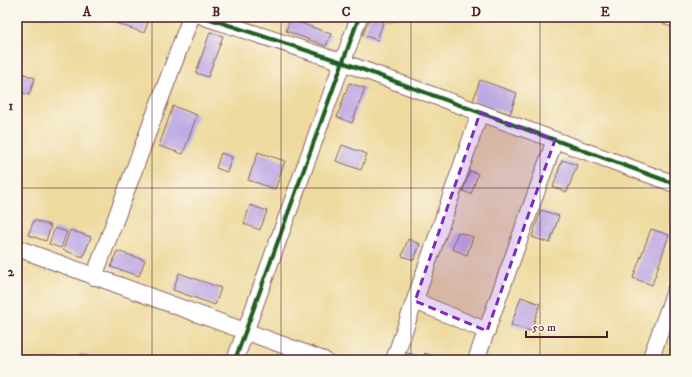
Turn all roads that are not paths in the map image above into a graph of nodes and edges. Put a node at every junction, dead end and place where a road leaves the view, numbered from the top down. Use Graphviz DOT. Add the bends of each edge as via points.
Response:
graph roads {
  1 [pos="191,17"];
  2 [pos="204,17"];
  3 [pos="358,17"];
  4 [pos="669,17"];
  5 [pos="675,19"];
  6 [pos="342,62"];
  7 [pos="480,113"];
  8 [pos="555,140"];
  9 [pos="675,184"];
  10 [pos="17,248"];
  11 [pos="94,276"];
  12 [pos="675,291"];
  13 [pos="415,301"];
  14 [pos="487,331"];
  15 [pos="246,332"];
  16 [pos="235,360"];
  17 [pos="324,360"];
  18 [pos="394,360"];
  19 [pos="476,360"];
  20 [pos="650,360"];
  1 -- 11 [label="street"];
  2 -- 6 [label="street"];
  3 -- 6 [label="street"];
  4 -- 5 [label="street"];
  6 -- 7 [label="street"];
  6 -- 15 [label="street"];
  7 -- 8 [label="street"];
  7 -- 13 [label="street"];
  8 -- 9 [label="street"];
  8 -- 14 [label="street"];
  10 -- 11 [label="street"];
  11 -- 15 [label="street"];
  12 -- 20 [label="street"];
  13 -- 14 [label="street"];
  13 -- 18 [label="street"];
  14 -- 19 [label="street"];
  15 -- 16 [label="street"];
  15 -- 17 [label="street"];
}
